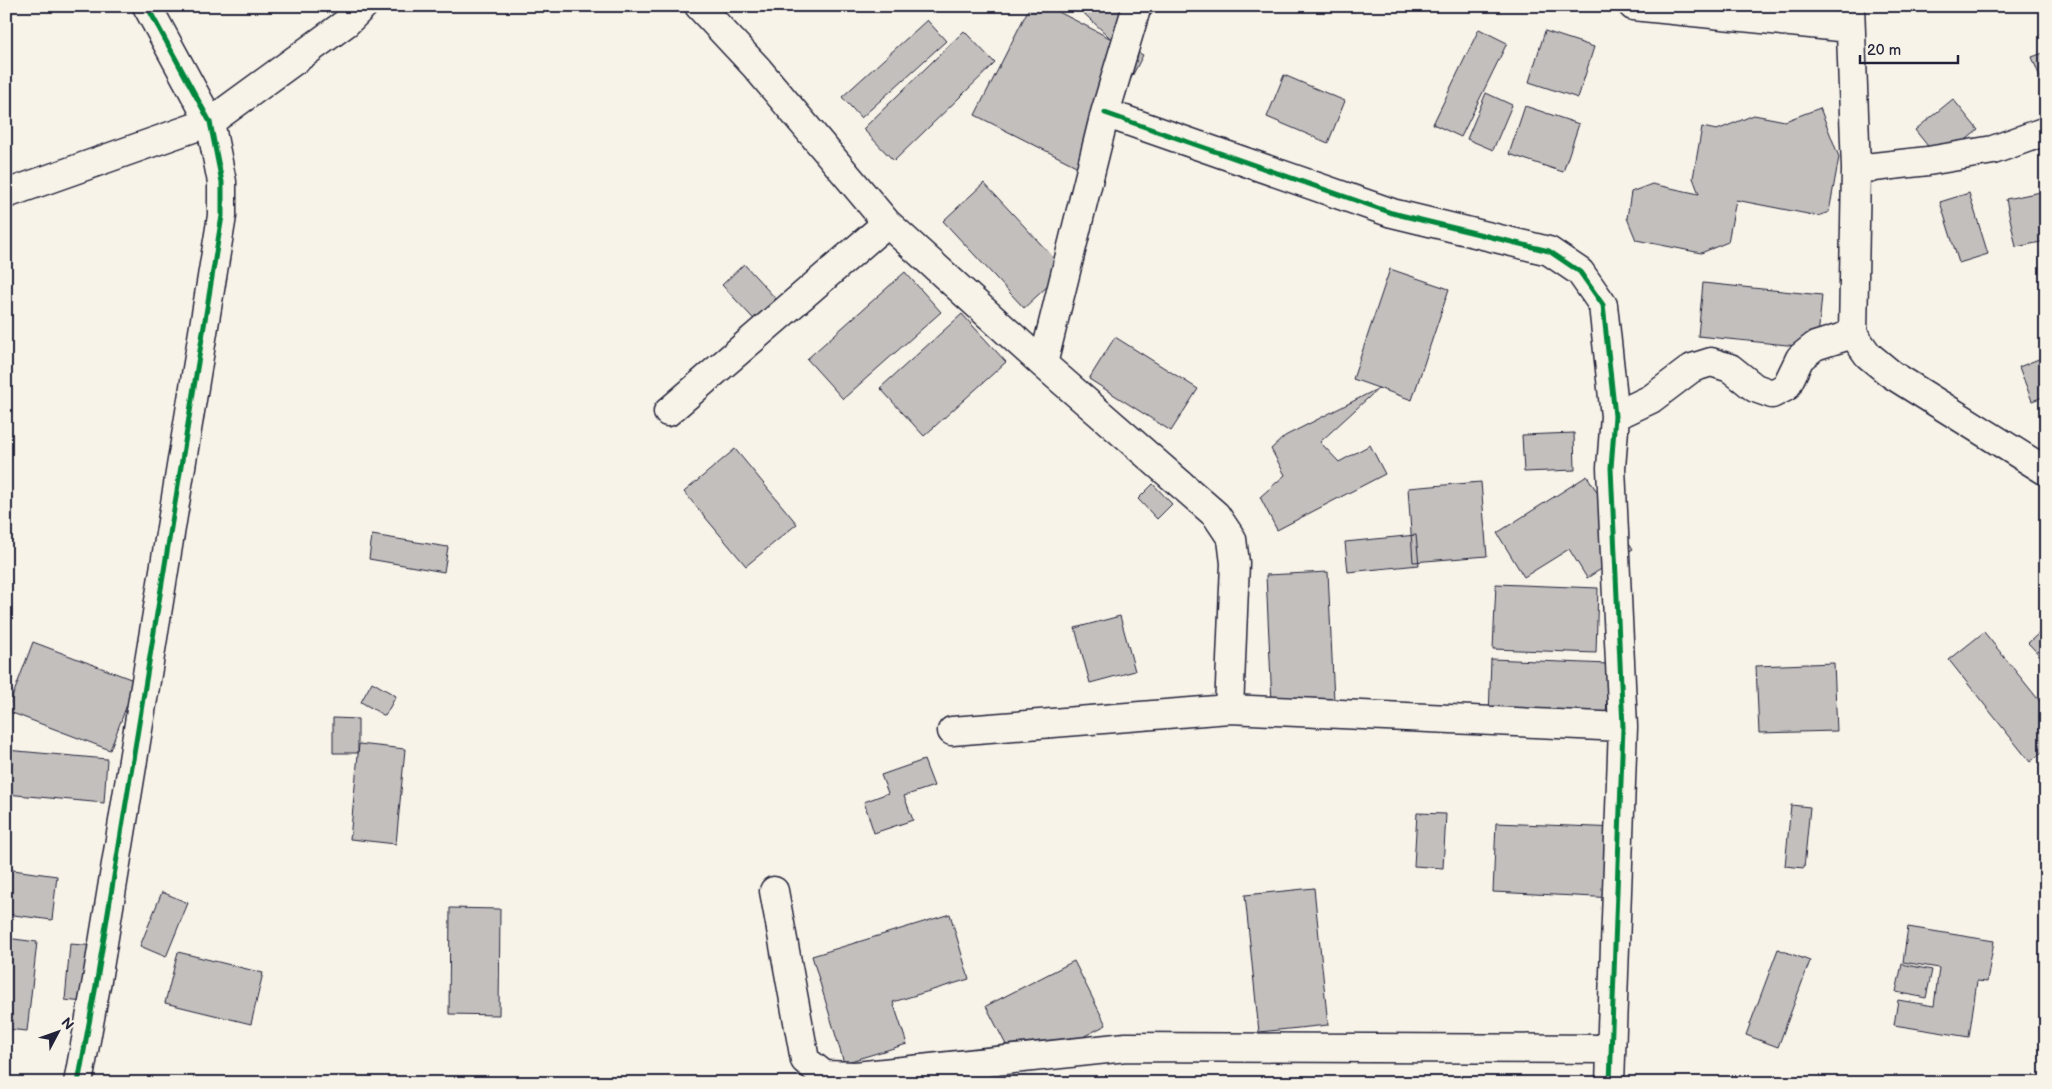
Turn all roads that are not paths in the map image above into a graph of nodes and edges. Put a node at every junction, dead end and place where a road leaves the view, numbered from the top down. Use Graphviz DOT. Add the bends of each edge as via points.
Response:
graph roads {
  1 [pos="147,6"];
  2 [pos="363,6"];
  3 [pos="699,6"];
  4 [pos="1137,6"];
  5 [pos="1633,6"];
  6 [pos="1850,17"];
  7 [pos="1106,113"];
  8 [pos="210,122"];
  9 [pos="2046,131"];
  10 [pos="1856,169"];
  11 [pos="6,194"];
  12 [pos="887,223"];
  13 [pos="1853,334"];
  14 [pos="1043,364"];
  15 [pos="668,412"];
  16 [pos="1615,416"];
  17 [pos="2046,471"];
  18 [pos="1229,710"];
  19 [pos="1623,727"];
  20 [pos="952,731"];
  21 [pos="774,891"];
  22 [pos="1610,1049"];
  23 [pos="78,1083"];
  24 [pos="1610,1083"];
  1 -- 8 [label="street"];
  2 -- 8 [label="street" via="346,23"];
  3 -- 12 [label="street" via="756,67"];
  4 -- 7 [label="street"];
  5 -- 6 [label="street"];
  6 -- 10 [label="street"];
  7 -- 14 [label="street"];
  7 -- 16 [label="street" via="1392,213 1549,251 1580,272 1603,304"];
  8 -- 11 [label="street"];
  8 -- 23 [label="street" via="222,182 222,216"];
  9 -- 10 [label="street" via="1993,150"];
  10 -- 13 [label="street"];
  12 -- 14 [label="street"];
  12 -- 15 [label="street"];
  13 -- 16 [label="street" via="1815,346 1800,358 1786,387 1772,394 1755,388 1730,368 1711,362 1692,368 1651,399"];
  13 -- 17 [label="street" via="1868,355 1891,374"];
  14 -- 18 [label="street" via="1216,515 1232,539 1235,563"];
  16 -- 19 [label="street" via="1611,468"];
  18 -- 19 [label="street"];
  18 -- 20 [label="street"];
  19 -- 22 [label="street"];
  21 -- 22 [label="street" via="805,1060 824,1075 856,1076 1126,1047"];
  22 -- 24 [label="street"];
}
